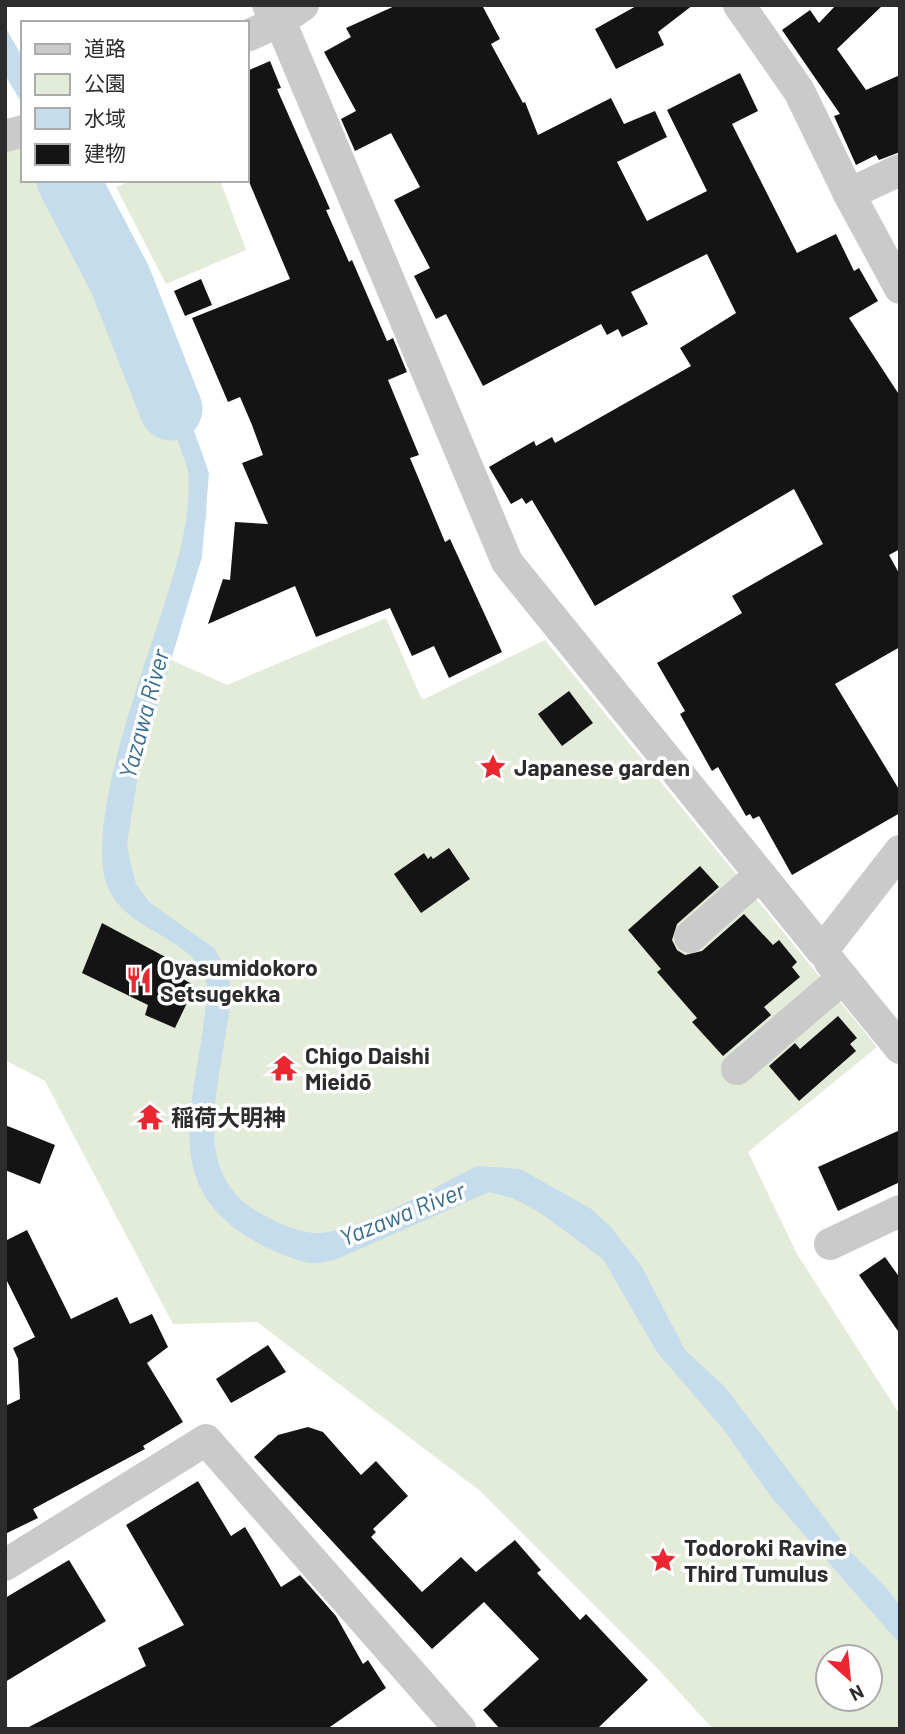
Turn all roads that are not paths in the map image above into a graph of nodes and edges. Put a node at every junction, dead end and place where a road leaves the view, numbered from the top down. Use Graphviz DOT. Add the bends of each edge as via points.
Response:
graph roads {
  1 [pos="739,5"];
  2 [pos="284,11"];
  3 [pos="248,35"];
  4 [pos="900,170"];
  5 [pos="849,194"];
  6 [pos="900,288"];
  7 [pos="900,851"];
  8 [pos="760,875"];
  9 [pos="690,937"];
  10 [pos="822,951"];
  11 [pos="843,978"];
  12 [pos="900,1048"];
  13 [pos="737,1069"];
  14 [pos="900,1212"];
  15 [pos="830,1244"];
  16 [pos="5,1564"];
  17 [pos="460,1729"];
  1 -- 5 [label="street" via="799,91"];
  2 -- 3 [label="street"];
  2 -- 8 [label="street" via="507,562"];
  4 -- 5 [label="street"];
  5 -- 6 [label="street"];
  7 -- 10 [label="street"];
  8 -- 9 [label="street"];
  8 -- 10 [label="street"];
  10 -- 11 [label="street"];
  11 -- 12 [label="street"];
  11 -- 13 [label="street"];
  14 -- 15 [label="street"];
  16 -- 17 [label="street" via="206,1440"];
}
